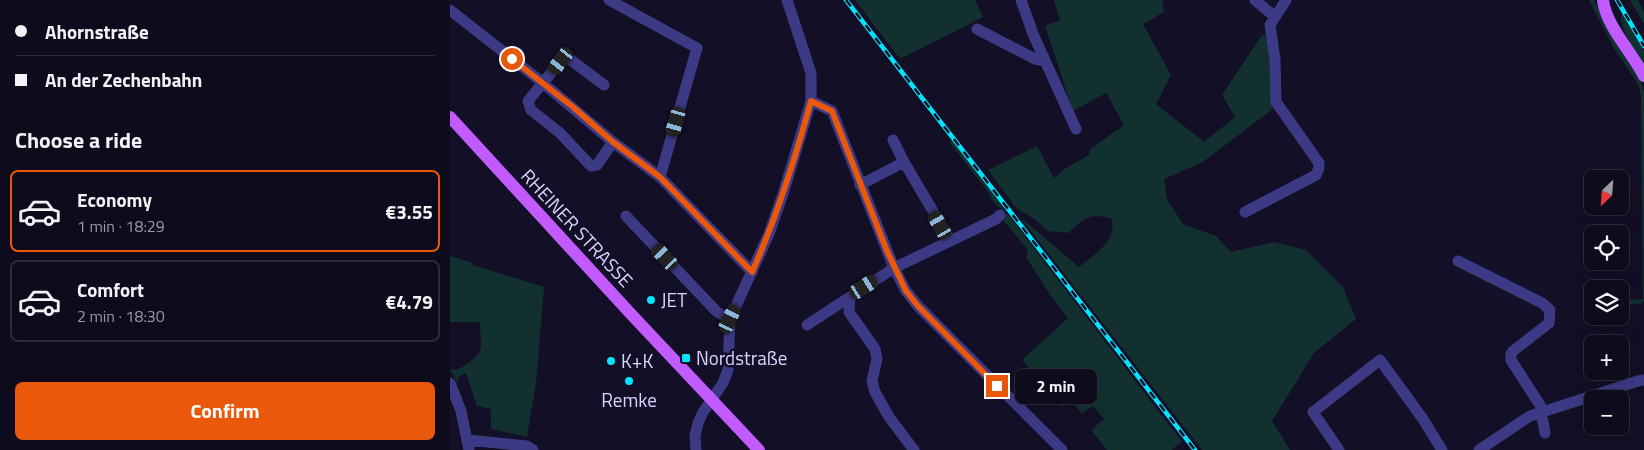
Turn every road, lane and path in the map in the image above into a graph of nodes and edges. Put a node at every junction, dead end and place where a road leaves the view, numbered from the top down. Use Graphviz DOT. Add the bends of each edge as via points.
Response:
graph roads {
  1 [pos="611,0"];
  2 [pos="787,0"];
  3 [pos="1021,0"];
  4 [pos="1255,0"];
  5 [pos="1286,0"];
  6 [pos="1602,3"];
  7 [pos="450,10"];
  8 [pos="1274,16"];
  9 [pos="978,29"];
  10 [pos="1046,61"];
  11 [pos="1644,76"];
  12 [pos="544,83"];
  13 [pos="604,85"];
  14 [pos="811,101"];
  15 [pos="450,117"];
  16 [pos="1076,129"];
  17 [pos="893,140"];
  18 [pos="613,142"];
  19 [pos="904,162"];
  20 [pos="660,177"];
  21 [pos="860,185"];
  22 [pos="1245,212"];
  23 [pos="626,216"];
  24 [pos="1000,216"];
  25 [pos="950,240"];
  26 [pos="1458,261"];
  27 [pos="894,268"];
  28 [pos="752,272"];
  29 [pos="850,297"];
  30 [pos="730,319"];
  31 [pos="807,326"];
  32 [pos="1644,380"];
  33 [pos="450,382"];
  34 [pos="712,399"];
  35 [pos="1542,412"];
  36 [pos="1545,433"];
  37 [pos="468,445"];
  38 [pos="533,450"];
  39 [pos="696,450"];
  40 [pos="759,450"];
  41 [pos="914,450"];
  42 [pos="1062,450"];
  43 [pos="1340,450"];
  44 [pos="1442,450"];
  45 [pos="1479,450"];
  1 -- 20 [label="street" via="697,48"];
  2 -- 14 [label="street" via="811,73"];
  3 -- 10 [label="street"];
  4 -- 8 [label="street"];
  5 -- 8 [label="street"];
  6 -- 11 [label="main road"];
  7 -- 12 [label="street"];
  8 -- 22 [label="street" via="1270,25 1276,102 1319,163 1319,168 1316,175"];
  9 -- 10 [label="street" via="1035,59"];
  10 -- 16 [label="street"];
  12 -- 13 [label="street" via="567,56"];
  12 -- 18 [label="street"];
  12 -- 18 [label="street" via="528,101 531,110 560,133 591,166 598,165"];
  14 -- 21 [label="street" via="832,111"];
  14 -- 28 [label="street" via="783,194"];
  15 -- 34 [label="main road, RHEINER STRASSE"];
  17 -- 19 [label="street"];
  18 -- 20 [label="street"];
  19 -- 21 [label="street"];
  19 -- 25 [label="street"];
  20 -- 28 [label="street"];
  21 -- 27 [label="street"];
  23 -- 30 [label="street" via="718,312"];
  24 -- 25 [label="street"];
  25 -- 27 [label="street"];
  26 -- 35 [label="street" via="1550,310 1549,323 1513,351 1511,357"];
  27 -- 29 [label="street"];
  27 -- 42 [label="street" via="918,306"];
  28 -- 30 [label="street"];
  29 -- 31 [label="street"];
  29 -- 41 [label="street" via="849,312 875,350 877,359 872,381 875,392"];
  30 -- 34 [label="street" via="728,370"];
  32 -- 35 [label="street"];
  33 -- 37 [label="street" via="461,411"];
  34 -- 39 [label="street" via="698,423"];
  34 -- 40 [label="main road, RHEINER STRASSE"];
  35 -- 36 [label="street"];
  35 -- 45 [label="street" via="1530,416"];
  37 -- 38 [label="street" via="527,446"];
  43 -- 44 [label="street" via="1313,412 1380,360"];
}
